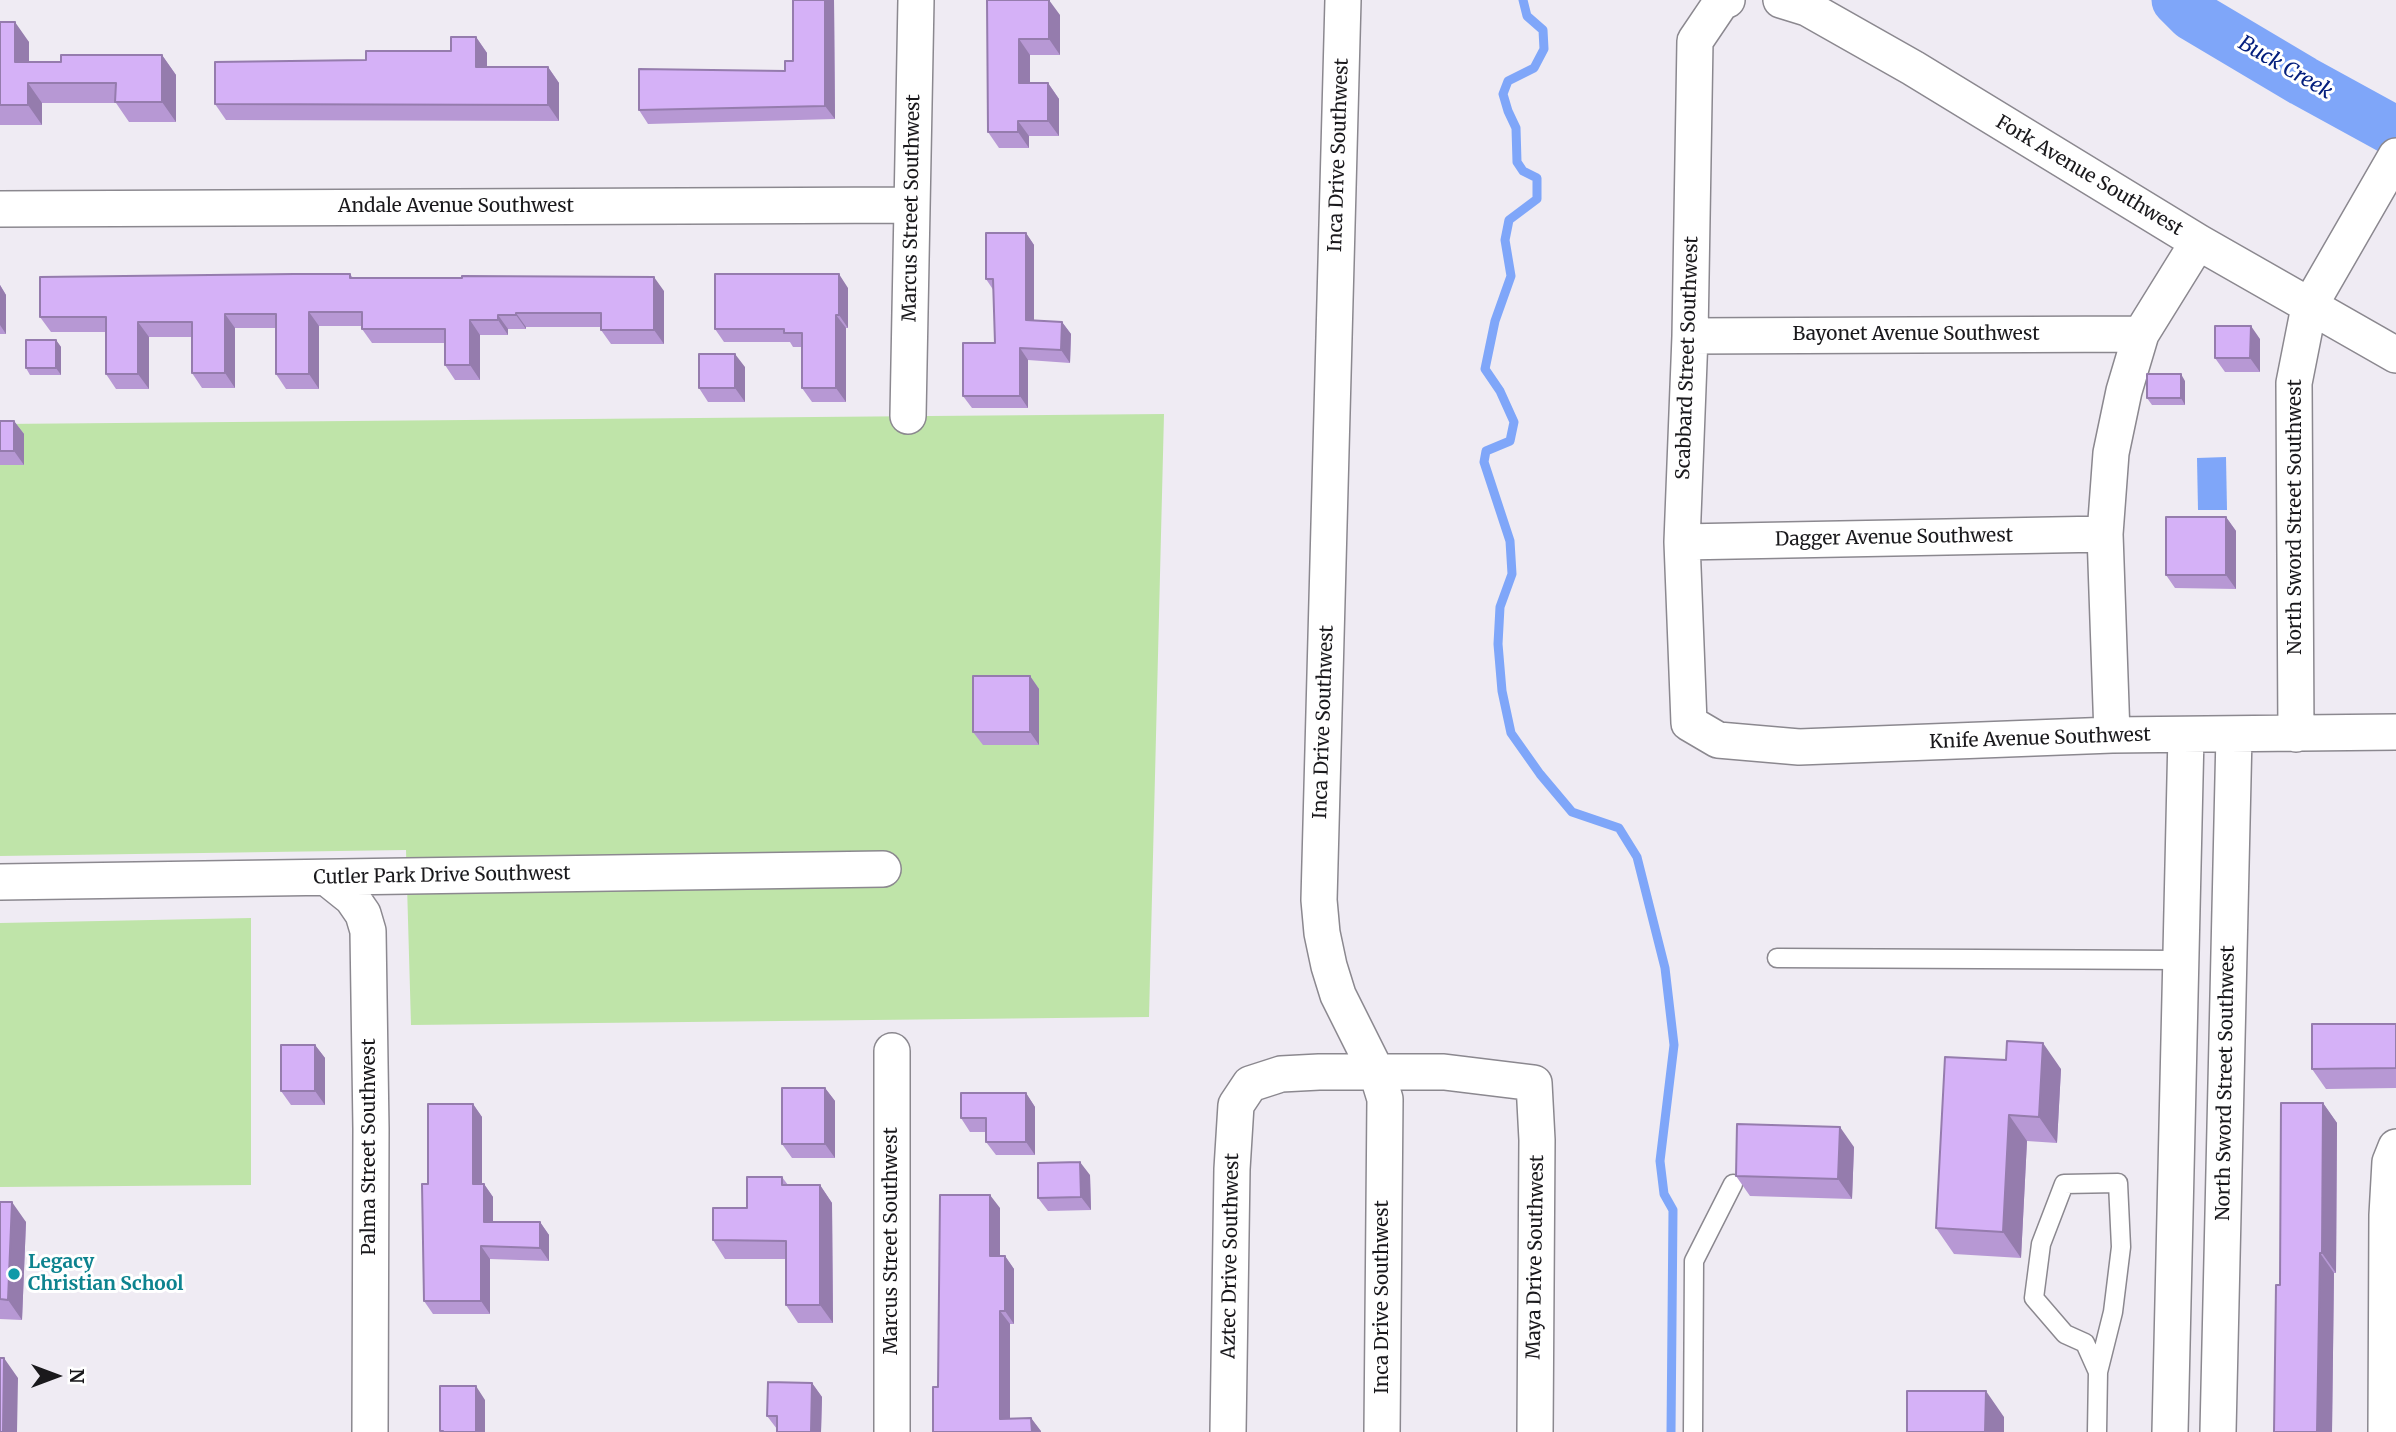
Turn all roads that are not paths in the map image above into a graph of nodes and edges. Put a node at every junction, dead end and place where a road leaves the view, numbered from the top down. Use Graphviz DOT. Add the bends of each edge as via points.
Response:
graph roads {
  1 [pos="916,0"];
  2 [pos="1343,0"];
  3 [pos="1781,0"];
  4 [pos="1724,1"];
  5 [pos="2393,162"];
  6 [pos="911,205"];
  7 [pos="0,209"];
  8 [pos="2198,242"];
  9 [pos="2309,307"];
  10 [pos="2141,334"];
  11 [pos="1690,336"];
  12 [pos="2396,355"];
  13 [pos="908,416"];
  14 [pos="2105,534"];
  15 [pos="1682,542"];
  16 [pos="1689,723"];
  17 [pos="2396,732"];
  18 [pos="2295,734"];
  19 [pos="2112,735"];
  20 [pos="2186,735"];
  21 [pos="2234,735"];
  22 [pos="883,869"];
  23 [pos="327,878"];
  24 [pos="0,882"];
  25 [pos="1777,958"];
  26 [pos="2180,960"];
  27 [pos="892,1051"];
  28 [pos="1377,1073"];
  29 [pos="2396,1147"];
  30 [pos="1733,1184"];
  31 [pos="2391,1247"];
  32 [pos="2098,1372"];
  33 [pos="370,1432"];
  34 [pos="892,1432"];
  35 [pos="1228,1432"];
  36 [pos="1382,1432"];
  37 [pos="1535,1432"];
  38 [pos="1693,1432"];
  39 [pos="2097,1432"];
  40 [pos="2170,1432"];
  41 [pos="2218,1432"];
  42 [pos="2386,1432"];
  1 -- 6 [label="street, Marcus Street Southwest"];
  2 -- 28 [label="street, Inca Drive Southwest" via="1319,900 1322,933 1338,995"];
  3 -- 8 [label="street, Fork Avenue Southwest" via="1807,8 1913,68"];
  4 -- 11 [label="street, Scabbard Street Southwest" via="1695,41"];
  5 -- 9 [label="street, North Sword Street Southwest"];
  6 -- 7 [label="street, Andale Avenue Southwest"];
  6 -- 13 [label="street, Marcus Street Southwest"];
  8 -- 9 [label="street, Fork Avenue Southwest"];
  8 -- 10 [label="street"];
  9 -- 12 [label="street, Fork Avenue Southwest"];
  9 -- 18 [label="street, North Sword Street Southwest" via="2294,383"];
  10 -- 11 [label="street, Bayonet Avenue Southwest"];
  10 -- 14 [label="street" via="2111,453"];
  11 -- 15 [label="street, Scabbard Street Southwest"];
  14 -- 15 [label="street, Dagger Avenue Southwest"];
  14 -- 19 [label="street"];
  15 -- 16 [label="street, Scabbard Street Southwest"];
  16 -- 19 [label="street, Knife Avenue Southwest" via="1718,740 1799,747"];
  17 -- 18 [label="street, Knife Avenue Southwest"];
  18 -- 21 [label="street, Knife Avenue Southwest"];
  19 -- 20 [label="street, Knife Avenue Southwest"];
  20 -- 21 [label="street, Knife Avenue Southwest"];
  20 -- 26 [label="street"];
  21 -- 41 [label="street, North Sword Street Southwest"];
  22 -- 23 [label="street, Cutler Park Drive Southwest"];
  23 -- 24 [label="street, Cutler Park Drive Southwest"];
  23 -- 33 [label="street, Palma Street Southwest" via="352,898 368,931"];
  25 -- 26 [label="lane"];
  26 -- 40 [label="street"];
  27 -- 34 [label="street, Marcus Street Southwest"];
  28 -- 35 [label="street, Aztec Drive Southwest" via="1281,1074 1250,1084 1236,1105"];
  28 -- 36 [label="street, Inca Drive Southwest" via="1385,1099"];
  28 -- 37 [label="street, Maya Drive Southwest" via="1444,1072 1534,1083"];
  29 -- 31 [label="street" via="2390,1162"];
  30 -- 38 [label="lane" via="1694,1261"];
  31 -- 42 [label="street"];
  32 -- 32 [label="lane" via="2113,1312 2121,1247 2118,1183 2064,1184 2041,1244 2034,1298 2065,1334 2085,1343"];
  32 -- 39 [label="lane"];
}
